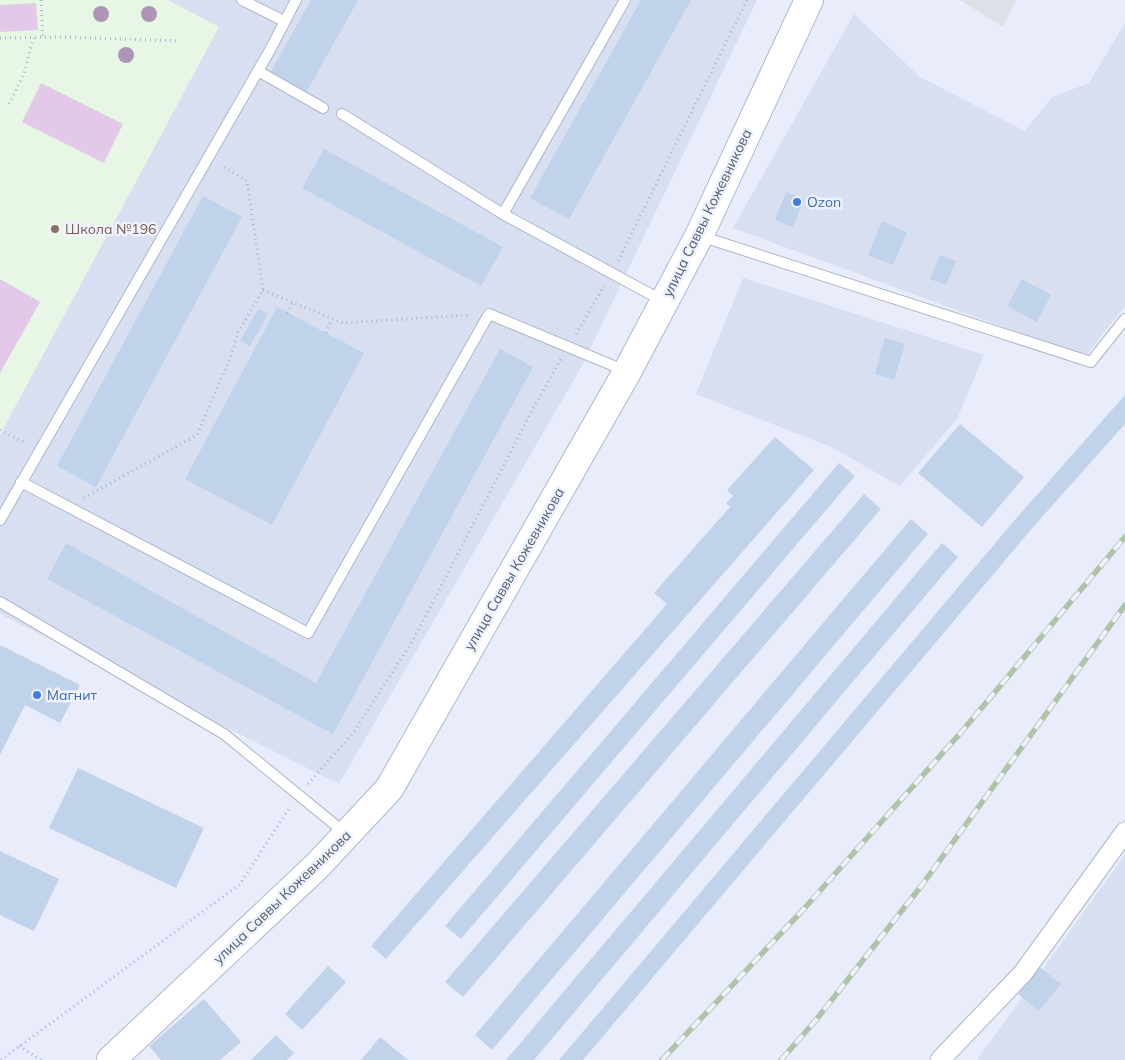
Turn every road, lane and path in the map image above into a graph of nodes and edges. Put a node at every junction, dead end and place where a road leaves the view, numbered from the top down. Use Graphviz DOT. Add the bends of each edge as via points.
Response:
graph roads {
  1 [pos="41,0"];
  2 [pos="242,0"];
  3 [pos="296,0"];
  4 [pos="625,0"];
  5 [pos="747,0"];
  6 [pos="809,0"];
  7 [pos="284,21"];
  8 [pos="43,37"];
  9 [pos="0,38"];
  10 [pos="33,38"];
  11 [pos="180,41"];
  12 [pos="258,70"];
  13 [pos="9,104"];
  14 [pos="323,108"];
  15 [pos="342,114"];
  16 [pos="207,157"];
  17 [pos="503,214"];
  18 [pos="699,236"];
  19 [pos="612,274"];
  20 [pos="264,290"];
  21 [pos="293,302"];
  22 [pos="664,302"];
  23 [pos="287,313"];
  24 [pos="489,314"];
  25 [pos="332,319"];
  26 [pos="1125,319"];
  27 [pos="326,334"];
  28 [pos="568,347"];
  29 [pos="627,372"];
  30 [pos="0,430"];
  31 [pos="40,450"];
  32 [pos="21,482"];
  33 [pos="68,507"];
  34 [pos="0,520"];
  35 [pos="0,602"];
  36 [pos="298,795"];
  37 [pos="1125,832"];
  38 [pos="347,834"];
  39 [pos="19,1046"];
  40 [pos="1,1060"];
  41 [pos="41,1060"];
  42 [pos="111,1060"];
  43 [pos="940,1060"];
  1 -- 8 [label="path"];
  2 -- 7 [label="lane"];
  3 -- 7 [label="lane"];
  4 -- 17 [label="lane"];
  5 -- 19 [label="path"];
  6 -- 18 [label="street, улица Саввы Кожевникова"];
  7 -- 12 [label="lane"];
  8 -- 10 [label="path"];
  8 -- 11 [label="path"];
  9 -- 10 [label="path"];
  10 -- 13 [label="path" via="24,74"];
  12 -- 14 [label="lane"];
  12 -- 16 [label="lane"];
  15 -- 17 [label="lane"];
  16 -- 20 [label="path" via="248,181"];
  16 -- 31 [label="lane"];
  17 -- 19 [label="lane"];
  18 -- 22 [label="street, улица Саввы Кожевникова"];
  18 -- 26 [label="lane" via="1091,362"];
  19 -- 22 [label="lane"];
  19 -- 28 [label="path"];
  20 -- 21 [label="path"];
  20 -- 33 [label="path" via="238,332 197,435"];
  21 -- 23 [label="path"];
  21 -- 25 [label="path"];
  22 -- 29 [label="street, улица Саввы Кожевникова"];
  24 -- 25 [label="path" via="342,323"];
  24 -- 28 [label="lane"];
  24 -- 33 [label="lane" via="308,633"];
  25 -- 27 [label="path"];
  28 -- 29 [label="lane"];
  28 -- 36 [label="path" via="412,642 354,733"];
  29 -- 38 [label="street, улица Саввы Кожевникова" via="389,789"];
  30 -- 31 [label="path"];
  31 -- 32 [label="lane"];
  32 -- 33 [label="lane"];
  32 -- 34 [label="lane"];
  35 -- 36 [label="lane" via="224,734"];
  36 -- 38 [label="lane"];
  36 -- 39 [label="path" via="240,884"];
  37 -- 43 [label="street" via="1023,973"];
  38 -- 42 [label="street, улица Саввы Кожевникова"];
  39 -- 40 [label="path"];
  39 -- 41 [label="path"];
}
